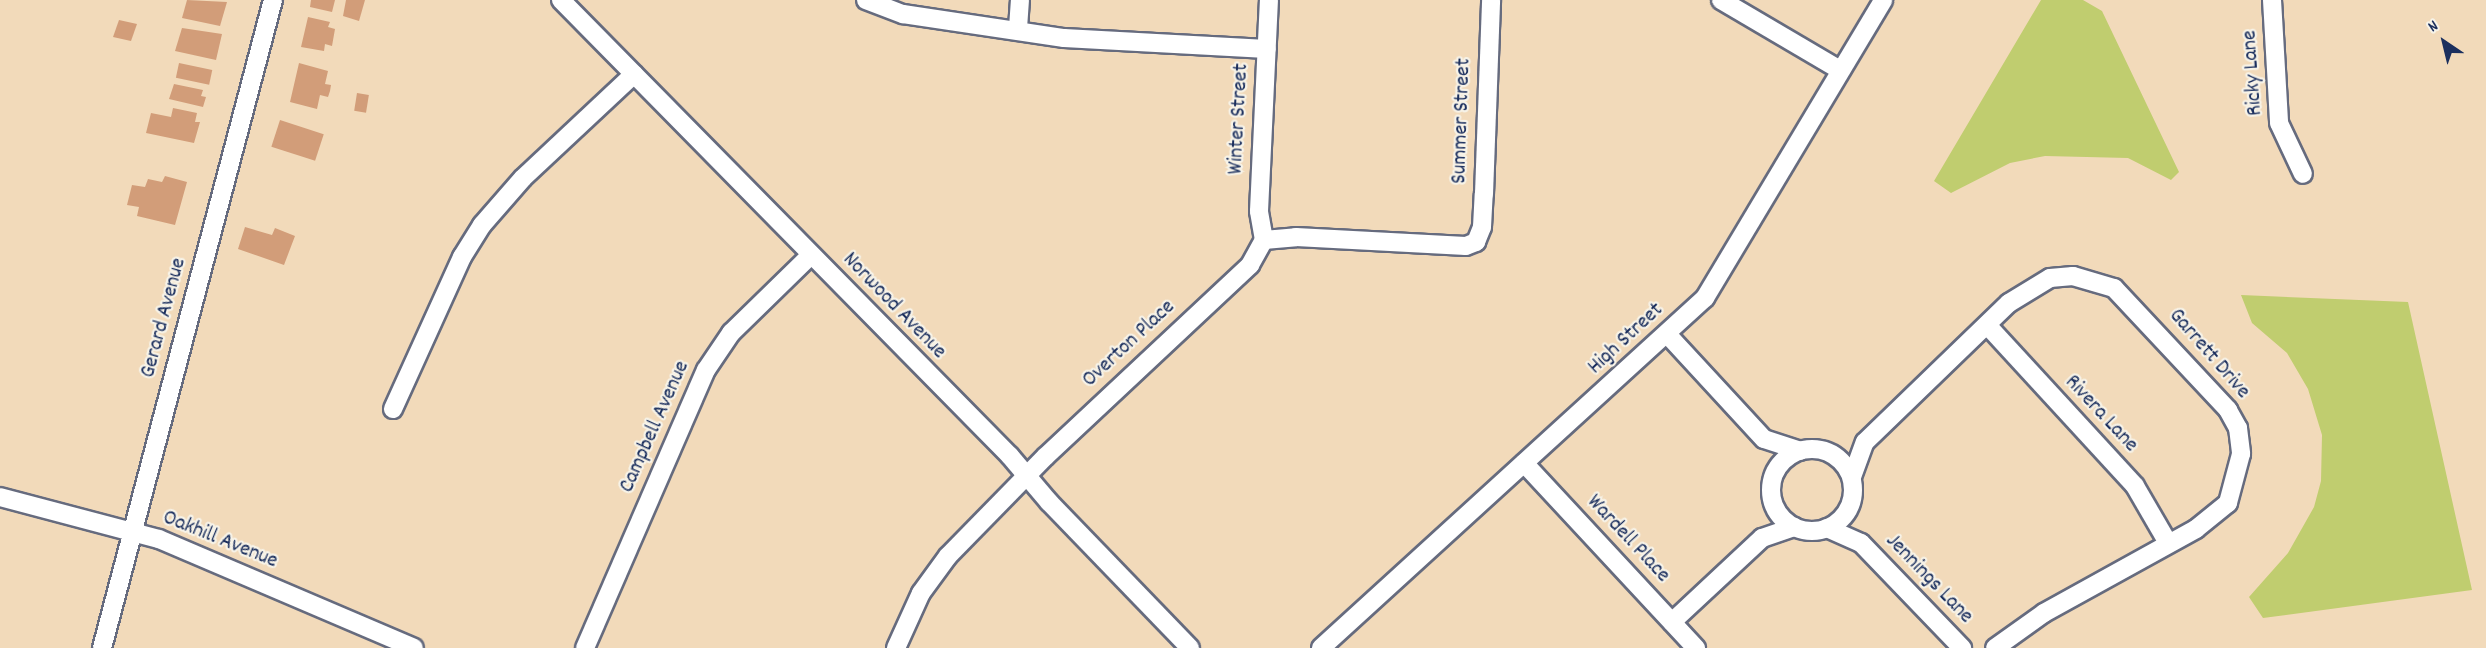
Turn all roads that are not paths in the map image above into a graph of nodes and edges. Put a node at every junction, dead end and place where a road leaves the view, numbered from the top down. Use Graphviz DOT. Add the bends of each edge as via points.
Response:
graph roads {
  1 [pos="273,0"];
  2 [pos="561,0"];
  3 [pos="866,0"];
  4 [pos="1020,0"];
  5 [pos="1269,0"];
  6 [pos="1491,0"];
  7 [pos="1721,0"];
  8 [pos="1883,0"];
  9 [pos="2272,0"];
  10 [pos="1018,28"];
  11 [pos="1267,49"];
  12 [pos="1840,70"];
  13 [pos="634,74"];
  14 [pos="2303,174"];
  15 [pos="1264,240"];
  16 [pos="811,255"];
  17 [pos="1988,326"];
  18 [pos="1667,334"];
  19 [pos="393,409"];
  20 [pos="1764,439"];
  21 [pos="1865,442"];
  22 [pos="1800,451"];
  23 [pos="1829,452"];
  24 [pos="1524,463"];
  25 [pos="1775,473"];
  26 [pos="1027,476"];
  27 [pos="1851,477"];
  28 [pos="0,497"];
  29 [pos="1774,504"];
  30 [pos="1850,507"];
  31 [pos="1794,527"];
  32 [pos="1827,528"];
  33 [pos="133,532"];
  34 [pos="1762,538"];
  35 [pos="1861,543"];
  36 [pos="2168,543"];
  37 [pos="1672,622"];
  38 [pos="102,648"];
  39 [pos="414,648"];
  40 [pos="585,648"];
  41 [pos="896,648"];
  42 [pos="1190,648"];
  43 [pos="1321,648"];
  44 [pos="1696,648"];
  45 [pos="1962,648"];
  46 [pos="1995,648"];
  1 -- 33 [label="street, Gerard Avenue"];
  2 -- 13 [label="street, Norwood Avenue"];
  3 -- 10 [label="street" via="903,14"];
  4 -- 10 [label="street"];
  5 -- 11 [label="street, Winter Street"];
  6 -- 15 [label="street, Summer Street" via="1483,216 1476,242 1466,246 1296,237"];
  7 -- 12 [label="street"];
  8 -- 12 [label="street, High Street"];
  9 -- 14 [label="street, Ricky Lane" via="2279,123"];
  10 -- 11 [label="street" via="1101,41"];
  11 -- 15 [label="street, Winter Street" via="1259,211"];
  12 -- 18 [label="street, High Street" via="1706,298"];
  13 -- 16 [label="street, Norwood Avenue"];
  13 -- 19 [label="street" via="523,178 482,225 462,257"];
  15 -- 26 [label="street, Overton Place" via="1250,265"];
  16 -- 26 [label="street, Norwood Avenue"];
  16 -- 40 [label="street, Campbell Avenue" via="732,333 706,370"];
  17 -- 21 [label="street, Garrett Drive"];
  17 -- 36 [label="street, Rivera Lane" via="2136,486"];
  17 -- 36 [label="street, Garrett Drive" via="2009,303 2050,278 2073,276 2098,281 2114,288 2135,306 2228,410 2238,428 2241,454 2228,503 2213,518"];
  18 -- 20 [label="street"];
  18 -- 24 [label="street, High Street"];
  20 -- 22 [label="street"];
  20 -- 25 [label="street"];
  21 -- 23 [label="street, Garrett Drive"];
  21 -- 27 [label="street, Garrett Drive"];
  22 -- 23 [label="street, Garrett Drive"];
  22 -- 25 [label="street"];
  23 -- 27 [label="street" via="1846,466"];
  24 -- 37 [label="street, Wardell Place"];
  24 -- 43 [label="street, High Street"];
  25 -- 29 [label="street"];
  26 -- 41 [label="street, Overton Place" via="933,575"];
  26 -- 42 [label="street, Norwood Avenue"];
  27 -- 30 [label="street, Garrett Drive"];
  28 -- 33 [label="street, Oakhill Avenue"];
  29 -- 31 [label="street"];
  29 -- 34 [label="street"];
  30 -- 32 [label="street"];
  30 -- 35 [label="street, Jennings Lane"];
  31 -- 32 [label="street" via="1805,531"];
  31 -- 34 [label="street"];
  32 -- 35 [label="street, Jennings Lane"];
  33 -- 38 [label="street, Gerard Avenue"];
  33 -- 39 [label="street, Oakhill Avenue" via="159,539"];
  34 -- 37 [label="street"];
  35 -- 45 [label="street, Jennings Lane"];
  36 -- 46 [label="street, Garrett Drive" via="2044,613"];
  37 -- 44 [label="street, Wardell Place"];
}
